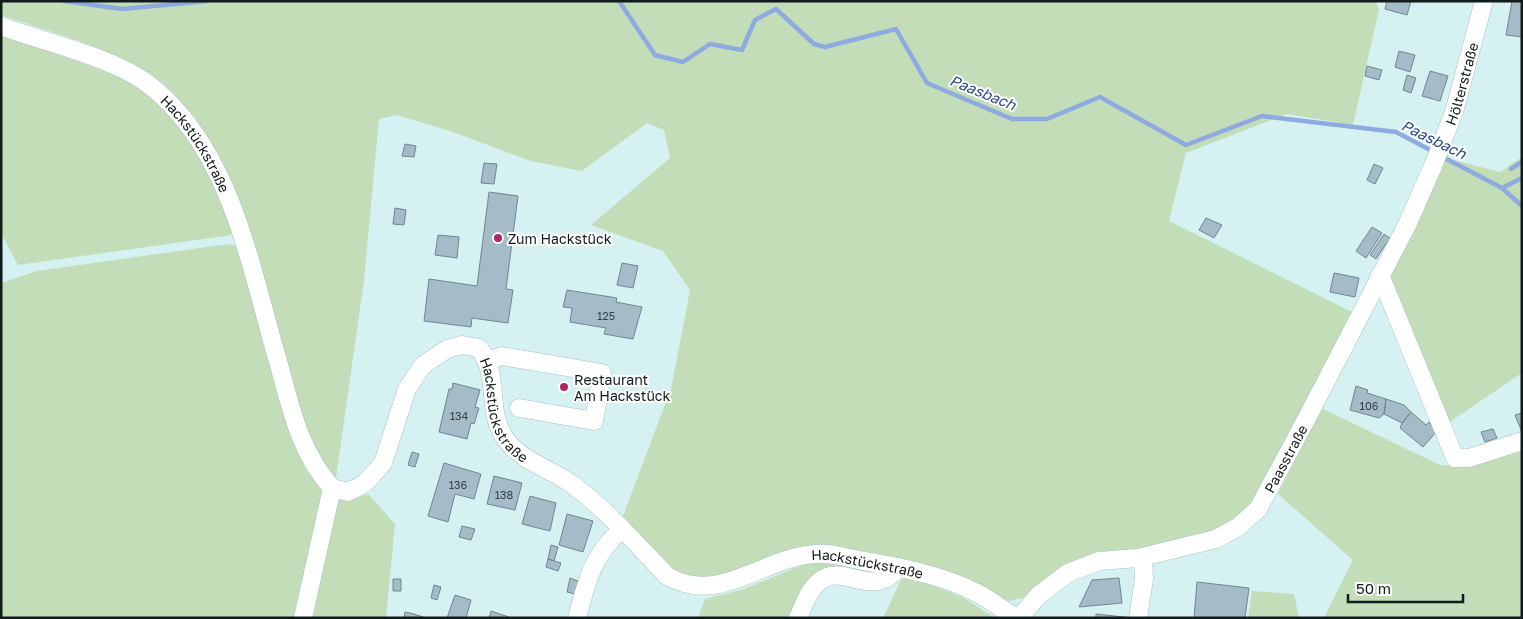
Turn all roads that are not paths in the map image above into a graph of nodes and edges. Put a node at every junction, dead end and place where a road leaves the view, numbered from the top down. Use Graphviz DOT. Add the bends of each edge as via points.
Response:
graph roads {
  1 [pos="1484,1"];
  2 [pos="1,26"];
  3 [pos="1433,166"];
  4 [pos="1380,275"];
  5 [pos="488,361"];
  6 [pos="519,408"];
  7 [pos="1522,441"];
  8 [pos="332,488"];
  9 [pos="622,530"];
  10 [pos="1143,557"];
  11 [pos="899,567"];
  12 [pos="303,618"];
  13 [pos="577,618"];
  14 [pos="798,618"];
  15 [pos="1017,618"];
  16 [pos="1138,618"];
  1 -- 3 [label="street, Hölterstraße"];
  2 -- 8 [label="street, Hackstückstraße" via="85,54 128,73 151,86 194,132 229,200 308,457"];
  3 -- 4 [label="street, Paasstraße"];
  4 -- 7 [label="street" via="1455,458 1469,458"];
  4 -- 10 [label="street, Paasstraße" via="1258,508 1238,527 1216,540"];
  5 -- 6 [label="street" via="502,356 602,373 594,421"];
  5 -- 8 [label="street, Hackstückstraße" via="478,348 462,345 438,353 423,365 407,389 383,463 364,484 348,492"];
  5 -- 9 [label="street, Hackstückstraße" via="493,376 493,411 507,440 534,464 572,484"];
  8 -- 12 [label="street"];
  9 -- 11 [label="street, Hackstückstraße" via="667,576 696,587 714,587 781,561 826,554"];
  9 -- 13 [label="street" via="604,545 588,576"];
  10 -- 15 [label="street, Paasstraße" via="1099,561 1068,573 1039,594"];
  10 -- 16 [label="street" via="1144,579"];
  11 -- 14 [label="street" via="882,582 836,575 821,580 812,590"];
  11 -- 15 [label="street, Hackstückstraße" via="916,570 977,593"];
}
